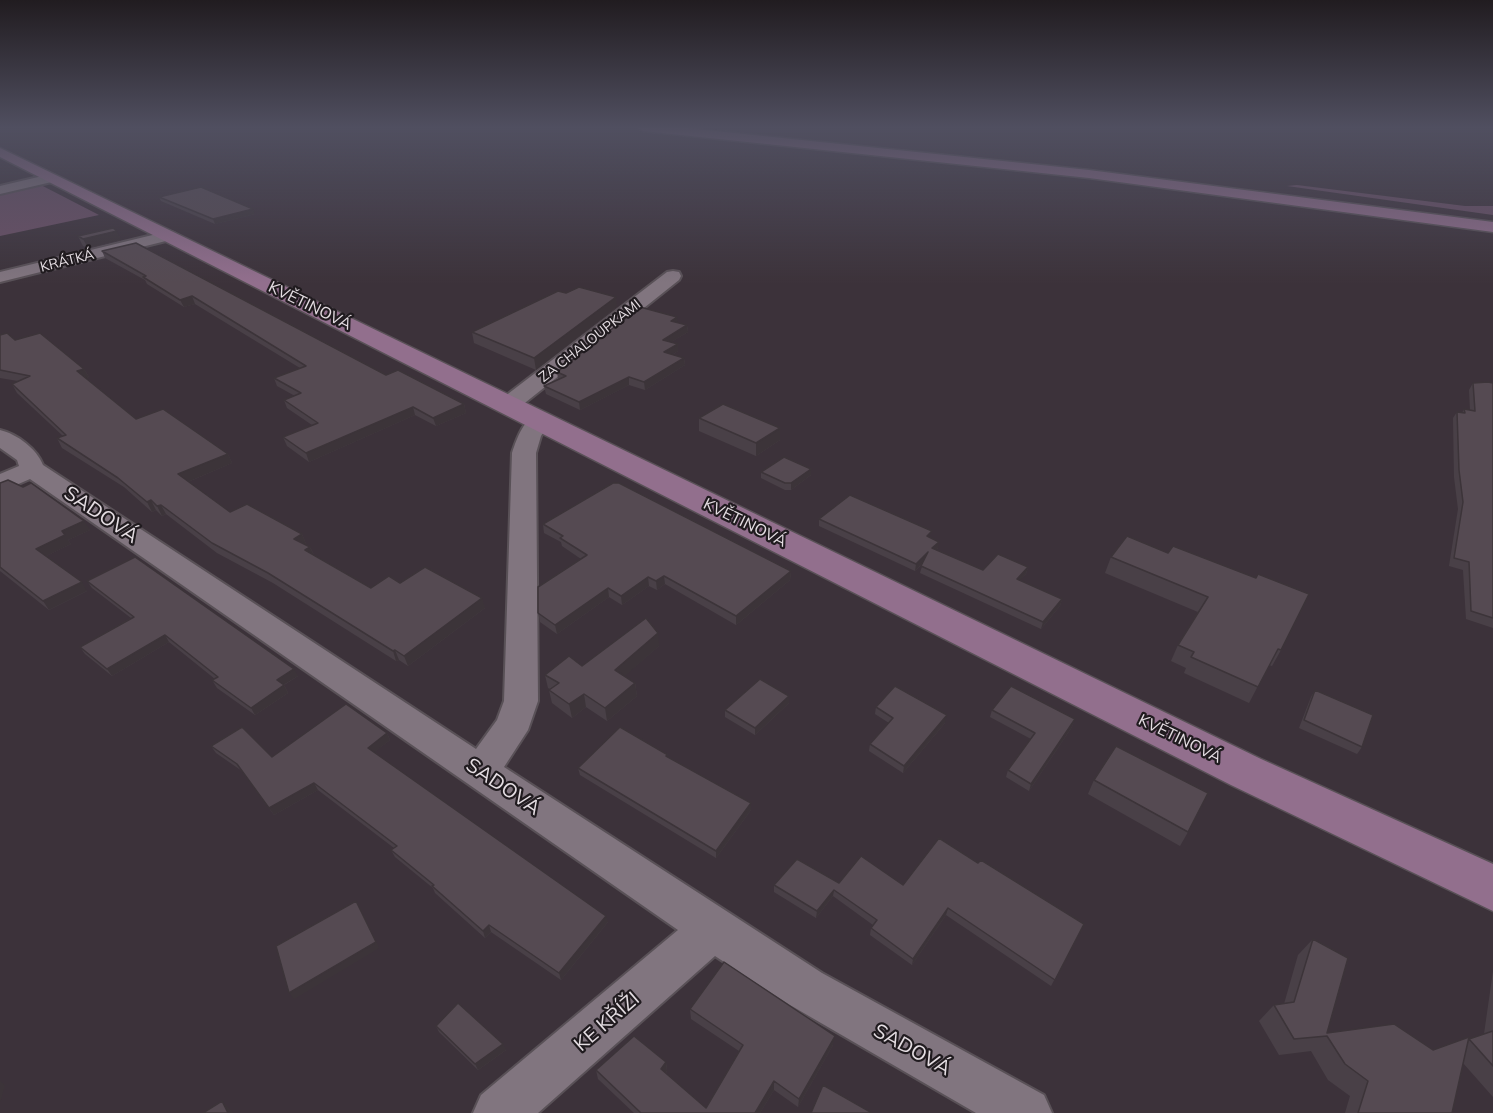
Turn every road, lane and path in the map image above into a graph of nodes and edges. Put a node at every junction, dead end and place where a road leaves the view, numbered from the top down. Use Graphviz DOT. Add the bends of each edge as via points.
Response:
graph roads {
  1 [pos="47,179"];
  2 [pos="53,179"];
  3 [pos="1127,179"];
  4 [pos="1181,179"];
  5 [pos="0,190"];
  6 [pos="1493,220"];
  7 [pos="1493,227"];
  8 [pos="169,236"];
  9 [pos="673,276"];
  10 [pos="0,277"];
  11 [pos="508,405"];
  12 [pos="541,420"];
  13 [pos="0,437"];
  14 [pos="32,469"];
  15 [pos="0,483"];
  16 [pos="480,771"];
  17 [pos="1493,888"];
  18 [pos="713,929"];
  19 [pos="499,1113"];
  20 [pos="1026,1113"];
  1 -- 5 [label="street"];
  2 -- 8 [label="main road, KVĚTINOVÁ"];
  3 -- 7 [label="main road"];
  4 -- 6 [label="main road"];
  8 -- 10 [label="street, KRÁTKÁ"];
  8 -- 11 [label="main road, KVĚTINOVÁ"];
  9 -- 11 [label="street, ZA CHALOUPKAMI"];
  11 -- 12 [label="main road, KVĚTINOVÁ"];
  12 -- 16 [label="street" via="529,436 524,453 521,701 507,738"];
  12 -- 17 [label="main road, KVĚTINOVÁ" via="1246,772"];
  13 -- 14 [label="street, SADOVÁ" via="28,457"];
  14 -- 15 [label="street"];
  14 -- 16 [label="street, SADOVÁ"];
  16 -- 18 [label="street, SADOVÁ"];
  18 -- 19 [label="street, KE KŘÍŽI"];
  18 -- 20 [label="street, SADOVÁ" via="806,989"];
}
